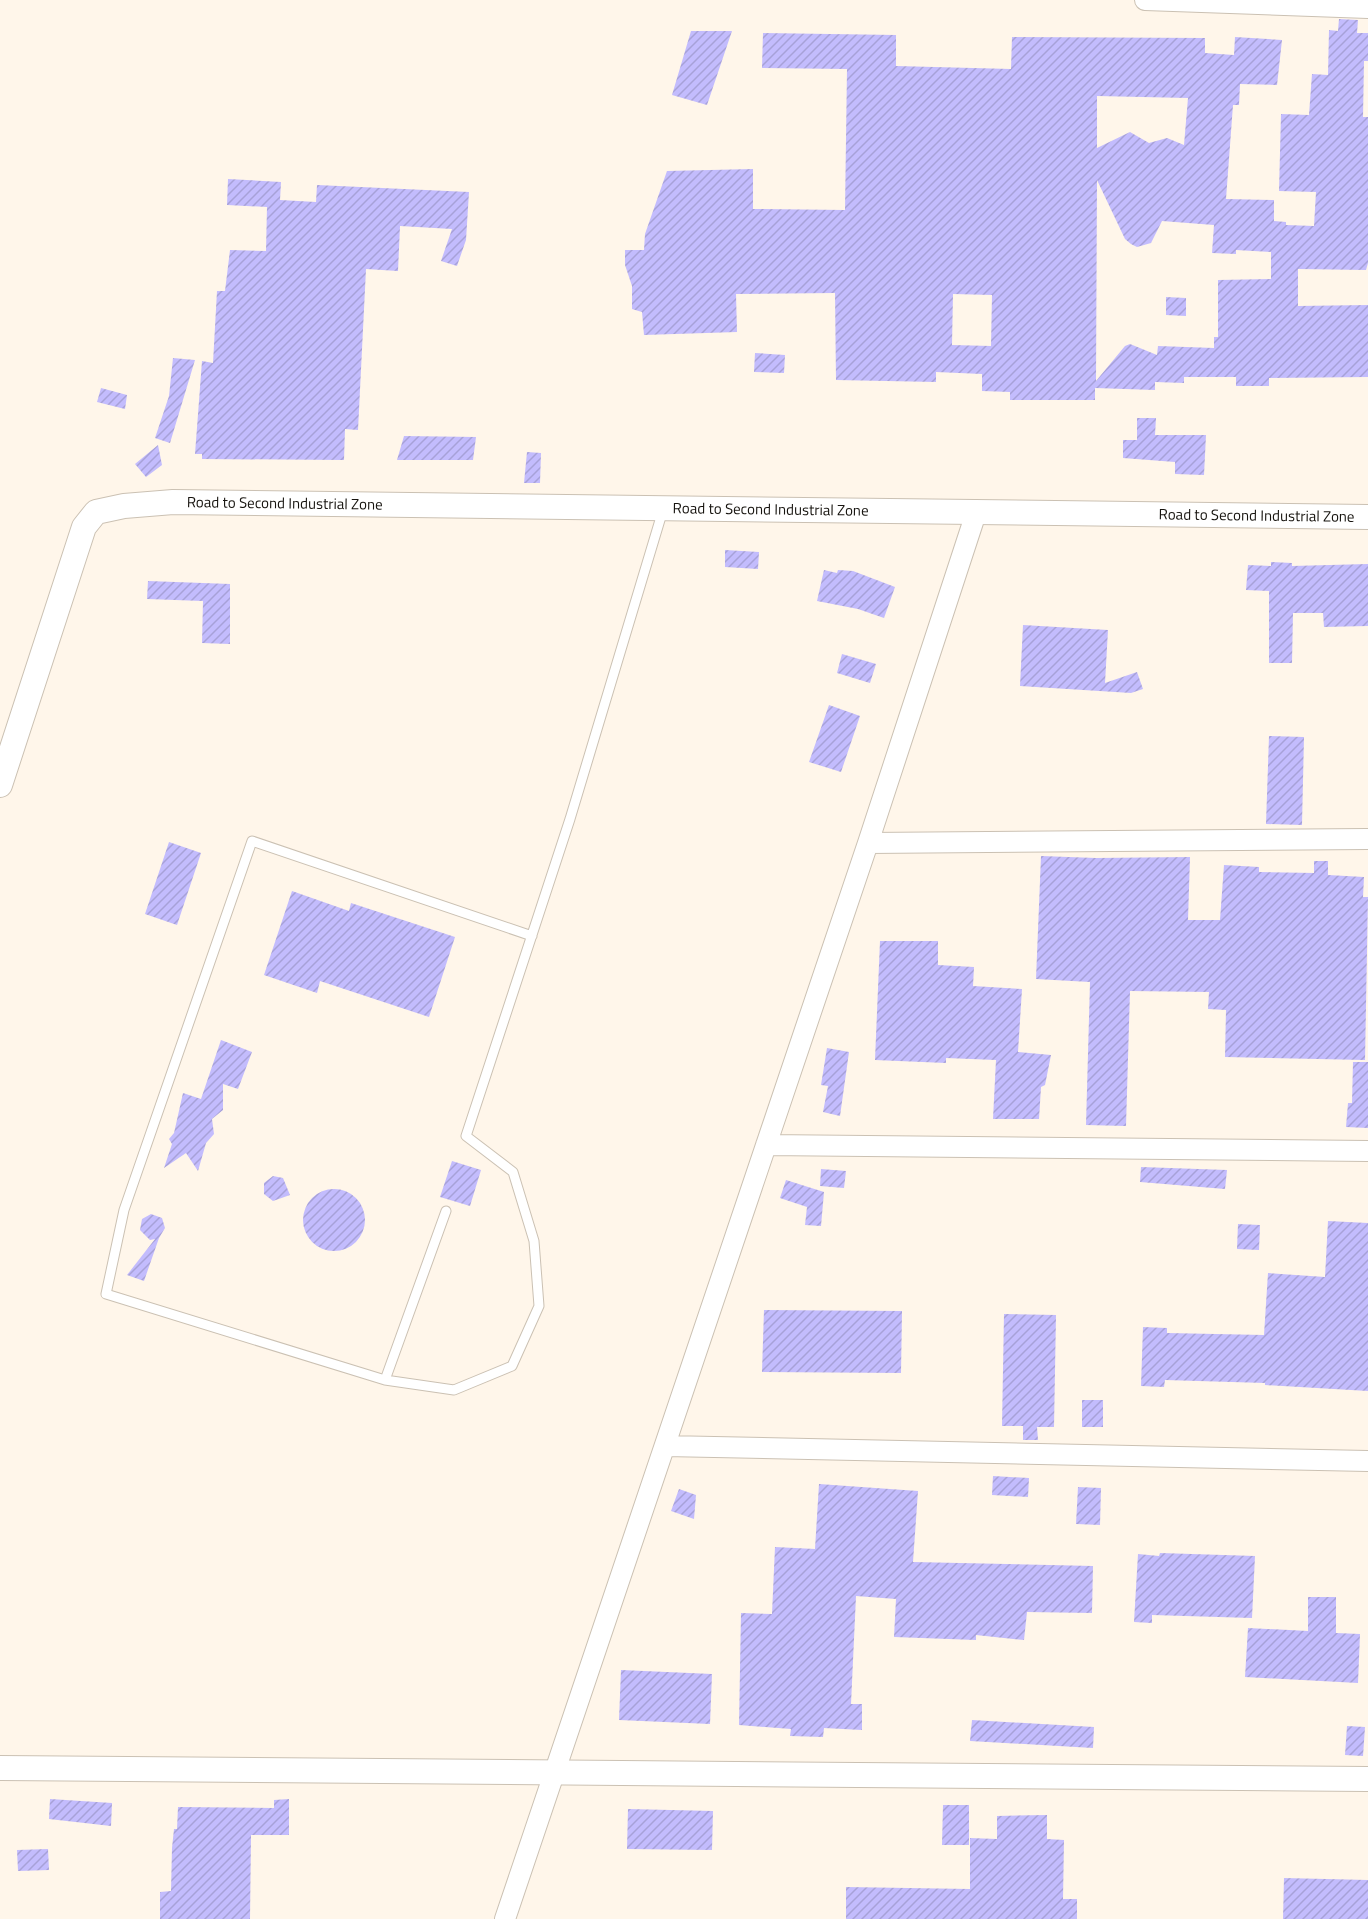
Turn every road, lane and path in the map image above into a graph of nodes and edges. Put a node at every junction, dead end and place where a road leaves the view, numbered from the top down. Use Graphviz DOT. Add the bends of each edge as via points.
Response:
graph roads {
  1 [pos="1145,0"];
  2 [pos="1368,9"];
  3 [pos="663,510"];
  4 [pos="976,513"];
  5 [pos="1368,517"];
  6 [pos="0,785"];
  7 [pos="1368,839"];
  8 [pos="868,843"];
  9 [pos="532,936"];
  10 [pos="766,1145"];
  11 [pos="1368,1151"];
  12 [pos="446,1210"];
  13 [pos="385,1380"];
  14 [pos="665,1446"];
  15 [pos="1368,1461"];
  16 [pos="0,1768"];
  17 [pos="555,1771"];
  18 [pos="1368,1779"];
  19 [pos="505,1919"];
  1 -- 2 [label="street"];
  3 -- 4 [label="street, Road to Second Industrial Zone"];
  3 -- 6 [label="street, Road to Second Industrial Zone" via="173,502 96,512 84,527"];
  3 -- 9 [label="lane"];
  4 -- 5 [label="street, Road to Second Industrial Zone"];
  4 -- 8 [label="street"];
  7 -- 8 [label="street"];
  8 -- 10 [label="street"];
  9 -- 13 [label="lane" via="466,1136 513,1172 534,1241 539,1306 512,1366 454,1390"];
  9 -- 13 [label="lane" via="252,841 124,1210 106,1294"];
  10 -- 11 [label="street"];
  10 -- 14 [label="street"];
  12 -- 13 [label="lane"];
  14 -- 15 [label="street"];
  14 -- 17 [label="street"];
  16 -- 17 [label="street"];
  17 -- 18 [label="street"];
  17 -- 19 [label="street"];
}
